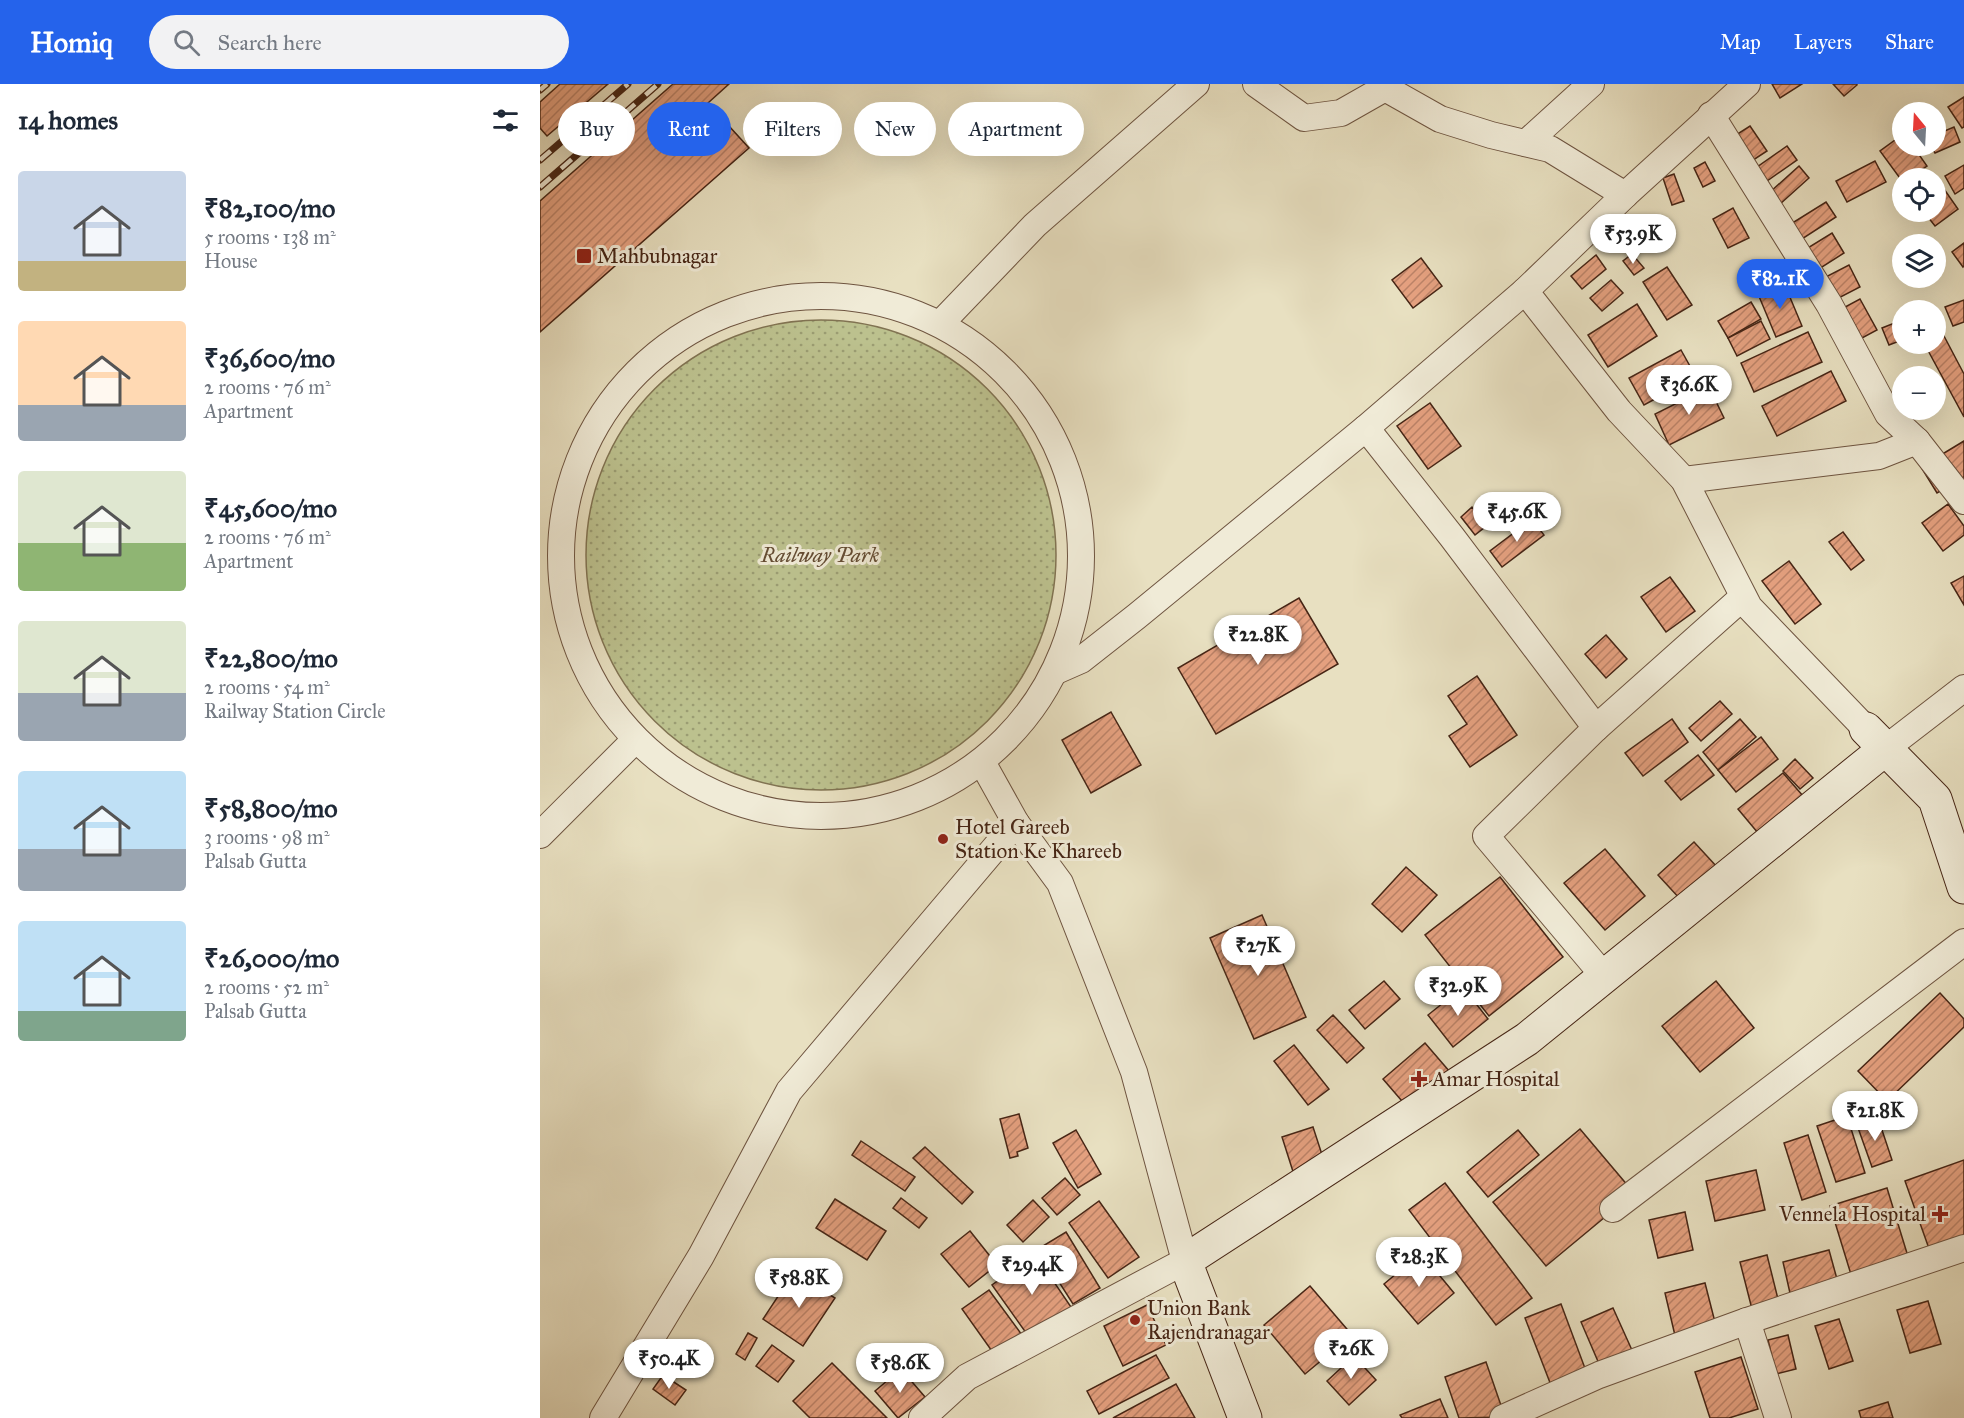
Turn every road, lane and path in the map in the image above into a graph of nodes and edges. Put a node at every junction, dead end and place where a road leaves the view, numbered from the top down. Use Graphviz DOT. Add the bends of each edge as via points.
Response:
graph roads {
  1 [pos="1197,84"];
  2 [pos="1256,84"];
  3 [pos="1591,84"];
  4 [pos="1747,84"];
  5 [pos="1711,115"];
  6 [pos="1526,143"];
  7 [pos="1625,195"];
  8 [pos="1525,291"];
  9 [pos="940,324"];
  10 [pos="1366,428"];
  11 [pos="1917,441"];
  12 [pos="1684,480"];
  13 [pos="1964,501"];
  14 [pos="1743,597"];
  15 [pos="1056,671"];
  16 [pos="1964,688"];
  17 [pos="1596,728"];
  18 [pos="1875,739"];
  19 [pos="635,740"];
  20 [pos="982,762"];
  21 [pos="1016,823"];
  22 [pos="540,835"];
  23 [pos="1964,887"];
  24 [pos="1964,942"];
  25 [pos="1604,976"];
  26 [pos="1613,1209"];
  27 [pos="1964,1248"];
  28 [pos="1185,1262"];
  29 [pos="1747,1321"];
  30 [pos="603,1418"];
  31 [pos="922,1418"];
  32 [pos="1245,1418"];
  33 [pos="1503,1418"];
  34 [pos="1778,1418"];
  1 -- 9 [label="street" via="1035,225"];
  2 -- 6 [label="street" via="1304,118 1341,113 1385,88 1440,119"];
  3 -- 6 [label="street"];
  4 -- 5 [label="street"];
  5 -- 7 [label="street"];
  5 -- 11 [label="street" via="1829,304 1888,414"];
  6 -- 7 [label="street" via="1550,149"];
  7 -- 8 [label="street"];
  8 -- 10 [label="street"];
  8 -- 12 [label="street" via="1619,411"];
  9 -- 15 [label="street" via="1006,371 1054,436 1080,513 1081,594"];
  9 -- 19 [label="street" via="892,305 840,296 774,300 711,320 655,356 609,405 577,463 561,527 564,605 589,678"];
  10 -- 15 [label="street" via="1081,660"];
  10 -- 17 [label="street"];
  11 -- 12 [label="street" via="1879,456"];
  11 -- 13 [label="street"];
  12 -- 14 [label="street"];
  14 -- 17 [label="street"];
  14 -- 18 [label="street"];
  15 -- 20 [label="street"];
  16 -- 18 [label="street"];
  17 -- 25 [label="street" via="1486,836"];
  18 -- 23 [label="street" via="1935,799"];
  18 -- 25 [label="street"];
  19 -- 20 [label="street" via="684,779 742,805 804,817 867,813 928,794"];
  19 -- 22 [label="street"];
  20 -- 21 [label="street"];
  21 -- 28 [label="street" via="1060,883 1134,1072"];
  21 -- 30 [label="street" via="789,1091 701,1256"];
  24 -- 26 [label="street"];
  25 -- 28 [label="street" via="1527,1039"];
  27 -- 29 [label="street"];
  28 -- 31 [label="street" via="967,1377"];
  28 -- 32 [label="street"];
  29 -- 33 [label="street" via="1599,1375"];
  29 -- 34 [label="street"];
}
